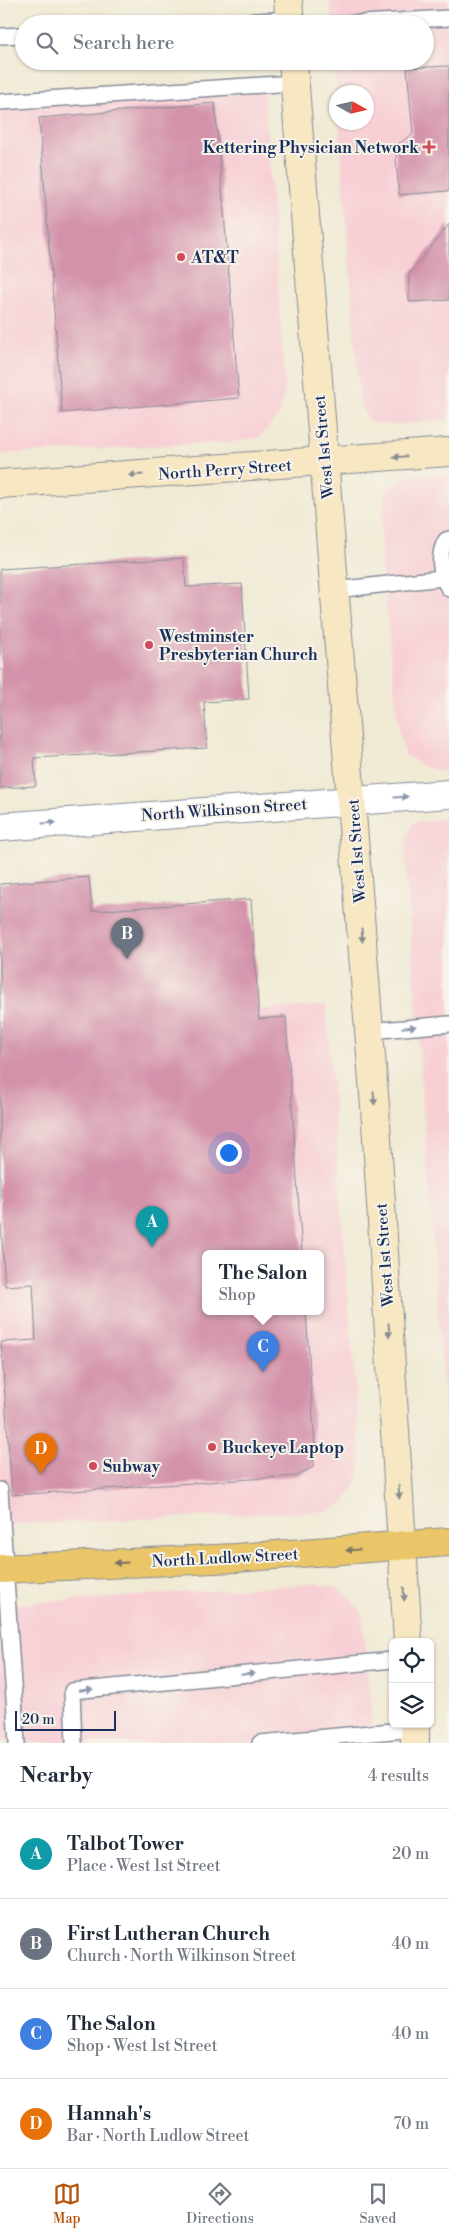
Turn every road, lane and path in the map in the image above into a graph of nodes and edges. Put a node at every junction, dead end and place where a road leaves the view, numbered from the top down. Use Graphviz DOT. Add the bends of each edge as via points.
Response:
graph roads {
  1 [pos="449,18"];
  2 [pos="434,19"];
  3 [pos="15,35"];
  4 [pos="0,36"];
  5 [pos="293,72"];
  6 [pos="0,102"];
  7 [pos="449,452"];
  8 [pos="324,462"];
  9 [pos="0,484"];
  10 [pos="449,539"];
  11 [pos="446,584"];
  12 [pos="335,590"];
  13 [pos="449,794"];
  14 [pos="352,800"];
  15 [pos="0,827"];
  16 [pos="449,1024"];
  17 [pos="369,1031"];
  18 [pos="0,1490"];
  19 [pos="449,1542"];
  20 [pos="402,1546"];
  21 [pos="3,1568"];
  22 [pos="408,1638"];
  23 [pos="389,1660"];
  24 [pos="415,1732"];
  25 [pos="17,1743"];
  26 [pos="74,1743"];
  27 [pos="260,1743"];
  1 -- 2 [label="lane"];
  3 -- 4 [label="lane"];
  5 -- 6 [label="lane"];
  5 -- 8 [label="main road, West 1st Street"];
  7 -- 8 [label="main road, North Perry Street, one-way"];
  8 -- 9 [label="main road, North Perry Street, one-way"];
  8 -- 12 [label="main road, West 1st Street"];
  10 -- 11 [label="lane" via="440,549"];
  11 -- 12 [label="lane"];
  12 -- 14 [label="main road, West 1st Street"];
  14 -- 13 [label="street, North Wilkinson Street, one-way"];
  15 -- 14 [label="street, North Wilkinson Street, one-way"];
  14 -- 17 [label="main road, West 1st Street, one-way"];
  17 -- 16 [label="lane, one-way"];
  17 -- 20 [label="main road, West 1st Street, one-way"];
  18 -- 21 [label="lane"];
  19 -- 20 [label="main road, North Ludlow Street"];
  20 -- 21 [label="main road, North Ludlow Street, one-way" via="236,1558"];
  20 -- 22 [label="main road, West 1st Street, one-way"];
  21 -- 25 [label="lane"];
  26 -- 23 [label="lane, one-way" via="72,1691"];
  24 -- 27 [label="lane"];
}
